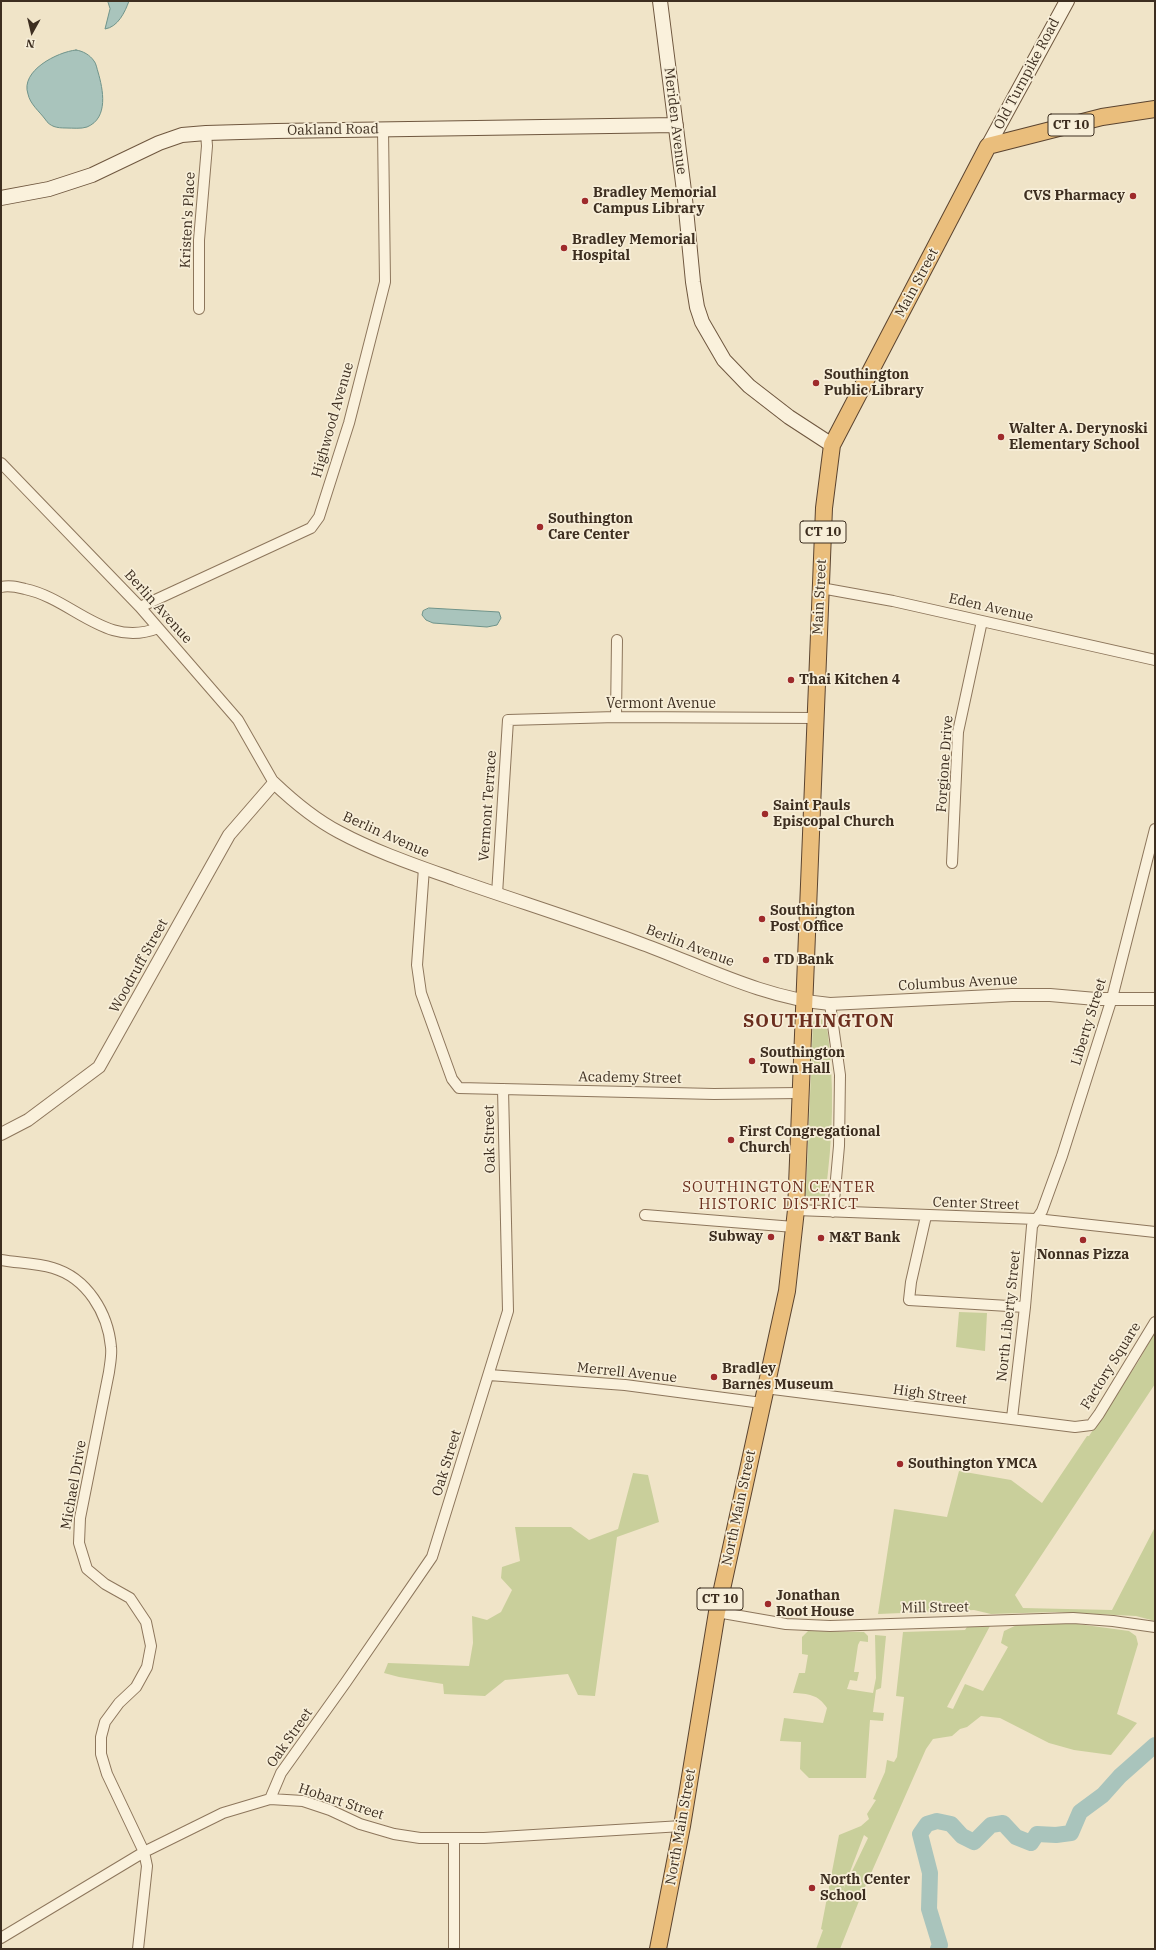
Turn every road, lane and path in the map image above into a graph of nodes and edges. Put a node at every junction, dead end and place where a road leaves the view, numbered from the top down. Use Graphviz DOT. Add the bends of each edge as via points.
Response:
graph roads {
  1 [pos="660,1"];
  2 [pos="1066,1"];
  3 [pos="1155,109"];
  4 [pos="676,125"];
  5 [pos="383,129"];
  6 [pos="206,133"];
  7 [pos="988,146"];
  8 [pos="1,198"];
  9 [pos="199,309"];
  10 [pos="832,445"];
  11 [pos="1,463"];
  12 [pos="1,587"];
  13 [pos="820,588"];
  14 [pos="140,607"];
  15 [pos="982,620"];
  16 [pos="158,628"];
  17 [pos="618,640"];
  18 [pos="1155,660"];
  19 [pos="616,717"];
  20 [pos="814,718"];
  21 [pos="508,720"];
  22 [pos="274,783"];
  23 [pos="1155,829"];
  24 [pos="952,863"];
  25 [pos="424,868"];
  26 [pos="497,894"];
  27 [pos="1112,998"];
  28 [pos="1155,999"];
  29 [pos="805,1002"];
  30 [pos="830,1004"];
  31 [pos="503,1089"];
  32 [pos="800,1093"];
  33 [pos="1,1134"];
  34 [pos="796,1210"];
  35 [pos="833,1212"];
  36 [pos="645,1215"];
  37 [pos="926,1216"];
  38 [pos="1036,1219"];
  39 [pos="794,1227"];
  40 [pos="1155,1232"];
  41 [pos="1,1260"];
  42 [pos="1025,1307"];
  43 [pos="1155,1322"];
  44 [pos="489,1375"];
  45 [pos="765,1388"];
  46 [pos="762,1403"];
  47 [pos="1012,1418"];
  48 [pos="1090,1425"];
  49 [pos="717,1612"];
  50 [pos="1155,1627"];
  51 [pos="270,1799"];
  52 [pos="682,1826"];
  53 [pos="454,1839"];
  54 [pos="144,1852"];
  55 [pos="1,1938"];
  56 [pos="138,1949"];
  57 [pos="454,1949"];
  58 [pos="658,1949"];
  1 -- 4 [label="main road, Meriden Avenue"];
  2 -- 7 [label="main road, Old Turnpike Road"];
  3 -- 7 [label="highway, CT 10" via="1102,117"];
  4 -- 5 [label="main road, Oakland Road"];
  4 -- 10 [label="main road, Meriden Avenue" via="693,282 702,322 724,360 749,386 789,417"];
  5 -- 6 [label="main road, Oakland Road"];
  5 -- 14 [label="street, Highwood Avenue" via="385,282 349,423 319,517 311,528"];
  6 -- 8 [label="main road, Oakland Road" via="182,135 159,143 70,183"];
  6 -- 9 [label="street, Kristen's Place" via="199,240"];
  7 -- 10 [label="highway, Main Street / CT 10"];
  10 -- 13 [label="highway, Main Street / CT 10" via="827,478"];
  11 -- 14 [label="street, Berlin Avenue"];
  12 -- 16 [label="street" via="8,585 40,592 110,630 134,634 147,633"];
  13 -- 15 [label="street, Eden Avenue"];
  13 -- 20 [label="highway, Main Street / CT 10"];
  14 -- 16 [label="street, Berlin Avenue"];
  15 -- 18 [label="street, Eden Avenue"];
  15 -- 24 [label="street, Forgione Drive" via="958,732"];
  16 -- 22 [label="street, Berlin Avenue" via="238,720"];
  17 -- 19 [label="street"];
  19 -- 20 [label="street, Vermont Avenue"];
  19 -- 21 [label="street, Vermont Avenue"];
  20 -- 29 [label="highway, Main Street / CT 10"];
  21 -- 26 [label="street, Vermont Terrace"];
  22 -- 25 [label="street, Berlin Avenue" via="294,802 339,832"];
  22 -- 33 [label="street, Woodruff Street" via="230,835 99,1067 28,1120"];
  23 -- 27 [label="street, Liberty Street"];
  25 -- 26 [label="street, Berlin Avenue"];
  25 -- 31 [label="street, Academy Street" via="417,965 421,993 452,1078 459,1088"];
  26 -- 29 [label="street, Berlin Avenue" via="638,942 772,994"];
  27 -- 28 [label="street, Columbus Avenue"];
  27 -- 30 [label="street, Columbus Avenue" via="1012,995"];
  27 -- 38 [label="street, Liberty Street" via="1062,1156 1042,1211"];
  29 -- 30 [label="street, Columbus Avenue"];
  29 -- 32 [label="highway, Main Street / CT 10"];
  30 -- 35 [label="street" via="840,1075 839,1146"];
  31 -- 32 [label="street, Academy Street" via="714,1094"];
  31 -- 44 [label="street, Oak Street" via="508,1311"];
  32 -- 34 [label="highway, Main Street / CT 10"];
  34 -- 35 [label="street, Center Street"];
  34 -- 39 [label="highway, North Main Street / CT 10"];
  35 -- 37 [label="street, Center Street"];
  36 -- 39 [label="street"];
  37 -- 38 [label="street, Center Street"];
  37 -- 42 [label="street" via="909,1300"];
  38 -- 40 [label="street, Center Street"];
  38 -- 42 [label="street, North Liberty Street" via="1032,1226"];
  39 -- 45 [label="highway, North Main Street / CT 10" via="787,1291"];
  41 -- 54 [label="street, Michael Drive" via="53,1268 76,1280 93,1297 106,1321 111,1348 109,1372 80,1518 79,1543 87,1568 105,1584 130,1598 146,1622 151,1646 147,1667 136,1687 119,1703 105,1722 101,1737 101,1754 107,1774"];
  42 -- 47 [label="street, North Liberty Street"];
  43 -- 48 [label="street, Factory Square"];
  44 -- 46 [label="street, Merrell Avenue" via="625,1385"];
  44 -- 51 [label="street, Oak Street" via="432,1557 281,1773"];
  45 -- 46 [label="highway, North Main Street / CT 10"];
  45 -- 47 [label="street, High Street" via="995,1418"];
  46 -- 49 [label="highway, North Main Street / CT 10"];
  47 -- 48 [label="street, High Street" via="1076,1427"];
  49 -- 50 [label="street, Mill Street" via="786,1624 830,1626 1073,1618 1113,1620"];
  49 -- 52 [label="highway, North Main Street / CT 10"];
  51 -- 53 [label="street, Hobart Street" via="303,1801 360,1824 394,1834"];
  51 -- 54 [label="street, Hobart Street" via="223,1813"];
  52 -- 53 [label="street, Hobart Street"];
  52 -- 58 [label="highway, North Main Street / CT 10"];
  53 -- 57 [label="street"];
  54 -- 55 [label="street, Hobart Street"];
  54 -- 56 [label="street, Michael Drive" via="147,1866"];
}
